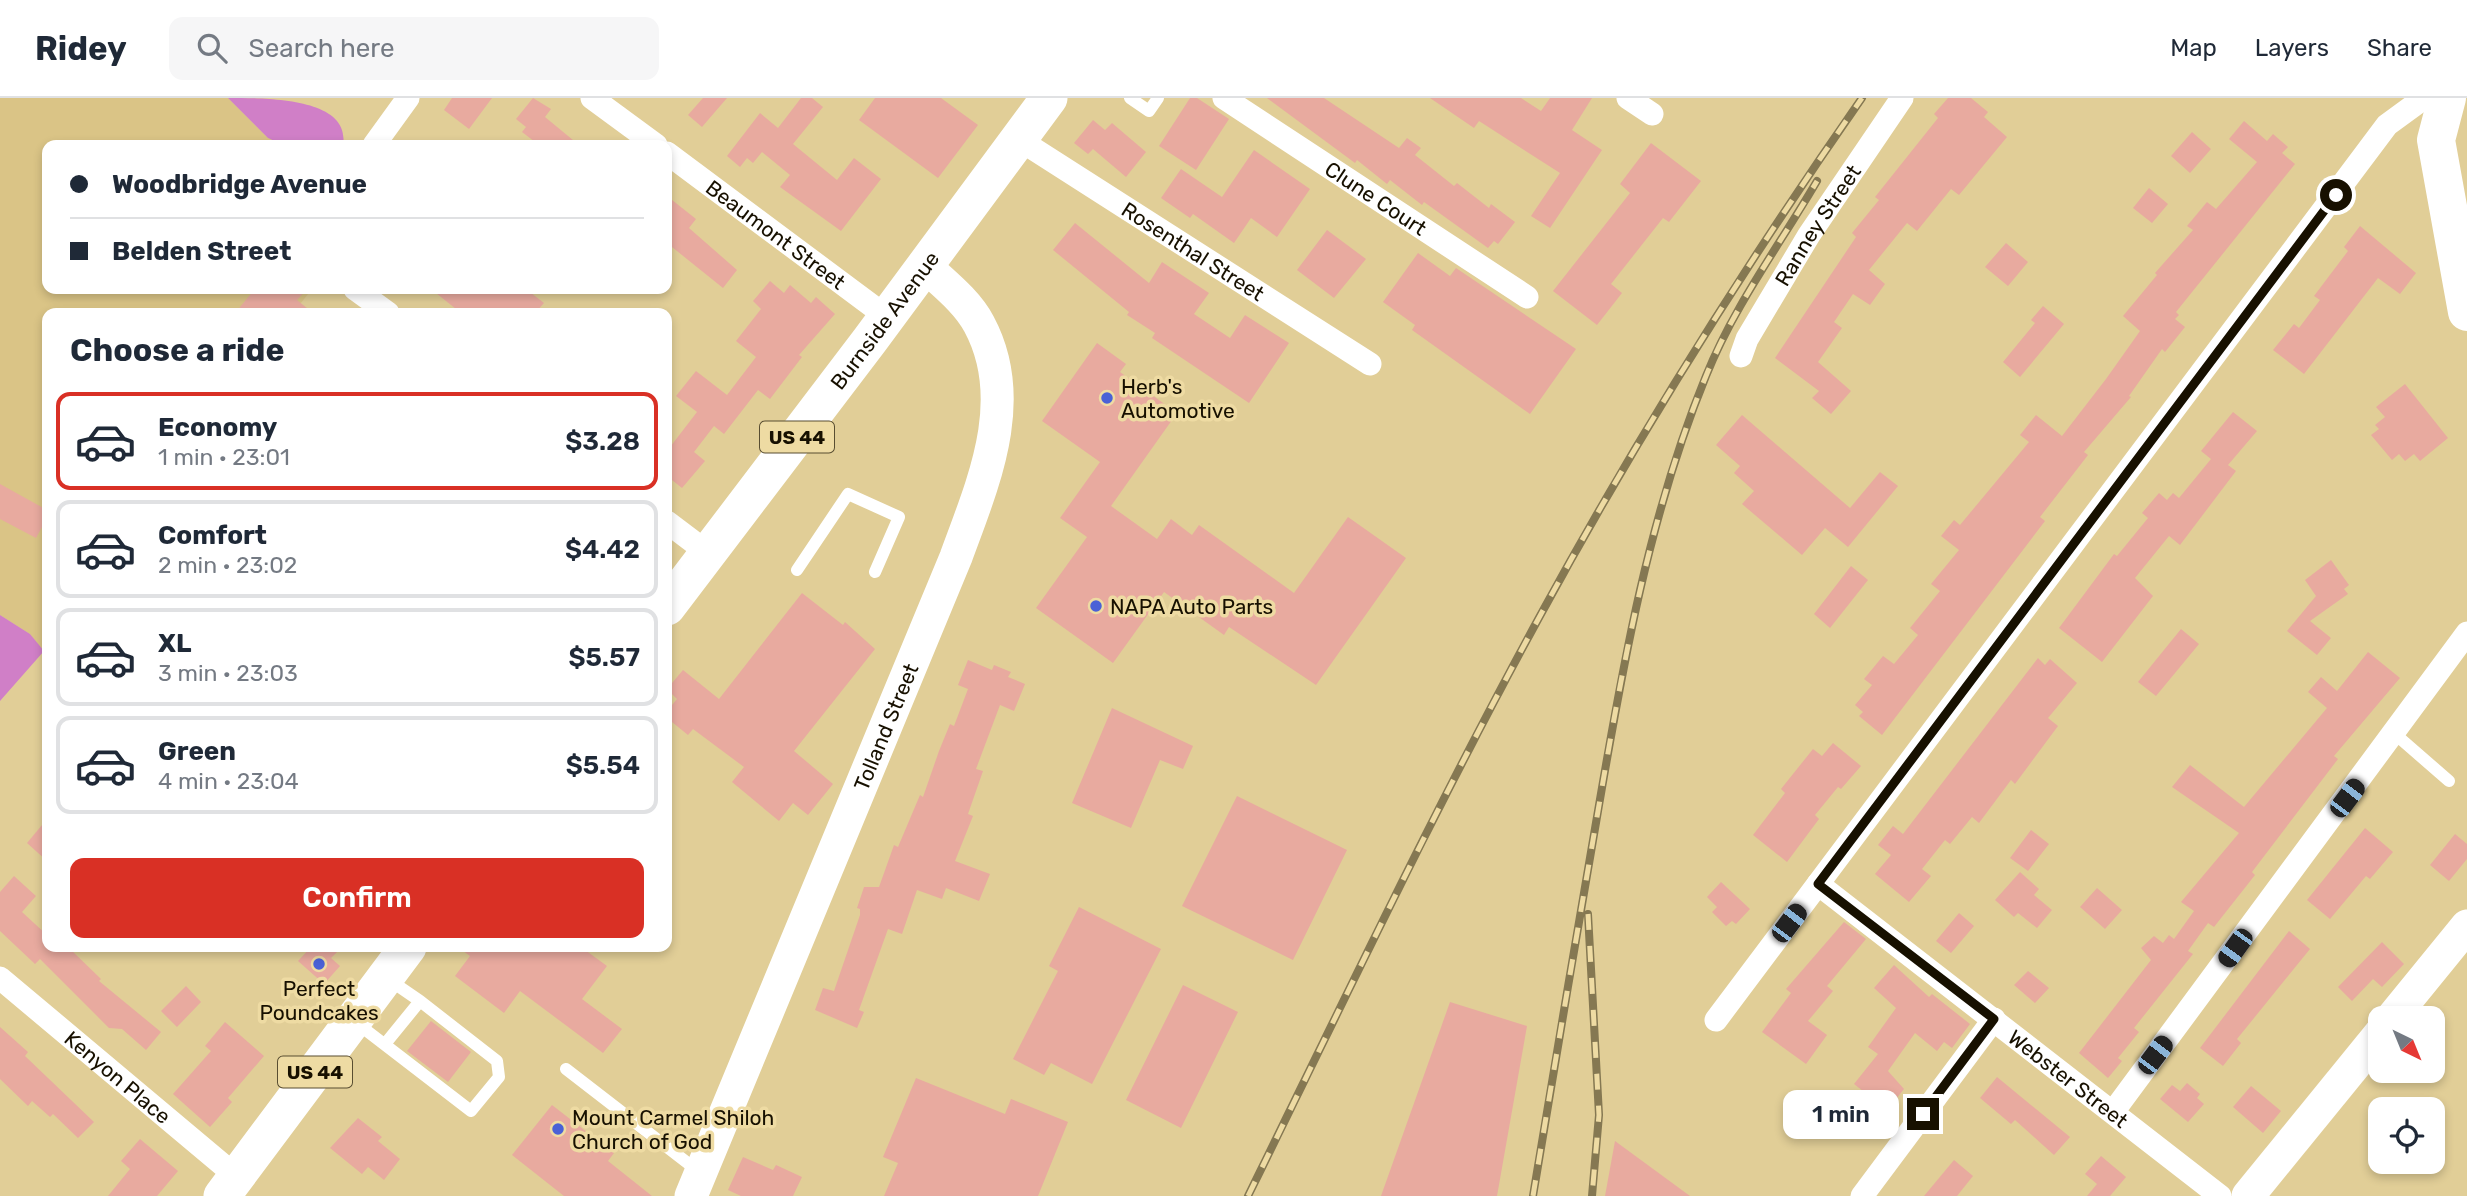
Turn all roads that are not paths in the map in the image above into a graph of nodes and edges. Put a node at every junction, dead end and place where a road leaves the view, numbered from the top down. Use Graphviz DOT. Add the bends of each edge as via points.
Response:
graph roads {
  1 [pos="408,98"];
  2 [pos="592,98"];
  3 [pos="1048,98"];
  4 [pos="1130,98"];
  5 [pos="1158,98"];
  6 [pos="1224,98"];
  7 [pos="1628,98"];
  8 [pos="1902,98"];
  9 [pos="2424,98"];
  10 [pos="2447,98"];
  11 [pos="2463,98"];
  12 [pos="2467,104"];
  13 [pos="1652,114"];
  14 [pos="1018,139"];
  15 [pos="378,140"];
  16 [pos="649,140"];
  17 [pos="672,157"];
  18 [pos="924,265"];
  19 [pos="2463,265"];
  20 [pos="362,294"];
  21 [pos="1527,297"];
  22 [pos="381,308"];
  23 [pos="2467,312"];
  24 [pos="887,317"];
  25 [pos="1741,356"];
  26 [pos="1370,364"];
  27 [pos="672,526"];
  28 [pos="708,553"];
  29 [pos="797,570"];
  30 [pos="875,572"];
  31 [pos="672,600"];
  32 [pos="2467,633"];
  33 [pos="2395,734"];
  34 [pos="2449,781"];
  35 [pos="1818,884"];
  36 [pos="2467,926"];
  37 [pos="404,952"];
  38 [pos="386,977"];
  39 [pos="0,978"];
  40 [pos="419,1001"];
  41 [pos="2402,1006"];
  42 [pos="1994,1019"];
  43 [pos="353,1020"];
  44 [pos="1716,1020"];
  45 [pos="385,1044"];
  46 [pos="2368,1049"];
  47 [pos="566,1069"];
  48 [pos="2113,1112"];
  49 [pos="696,1185"];
  50 [pos="229,1186"];
  51 [pos="1862,1196"];
  52 [pos="2220,1196"];
  53 [pos="2248,1196"];
  1 -- 15 [label="street"];
  2 -- 16 [label="street"];
  3 -- 14 [label="main road, Burnside Avenue / US 44"];
  4 -- 5 [label="lane" via="1149,111"];
  6 -- 21 [label="street, Clune Court"];
  7 -- 13 [label="street"];
  8 -- 25 [label="street, Ranney Street" via="1808,235"];
  9 -- 35 [label="street" via="2387,125"];
  10 -- 19 [label="highway" via="2436,141"];
  11 -- 12 [label="highway"];
  14 -- 18 [label="main road, Burnside Avenue / US 44"];
  14 -- 26 [label="street, Rosenthal Street"];
  17 -- 24 [label="street, Beaumont Street"];
  18 -- 24 [label="main road, Burnside Avenue / US 44"];
  18 -- 49 [label="main road, Tolland Street" via="979,323 993,358 998,412 991,460 956,557"];
  19 -- 23 [label="highway"];
  20 -- 22 [label="street"];
  24 -- 28 [label="main road, Burnside Avenue / US 44"];
  27 -- 28 [label="street"];
  28 -- 31 [label="main road, Burnside Avenue / US 44"];
  29 -- 30 [label="lane" via="848,494 899,517"];
  32 -- 33 [label="street"];
  33 -- 34 [label="lane"];
  33 -- 48 [label="street"];
  35 -- 42 [label="street, Webster Street"];
  35 -- 44 [label="street"];
  36 -- 41 [label="main road"];
  37 -- 38 [label="main road, US 44"];
  38 -- 40 [label="lane"];
  38 -- 43 [label="main road, US 44"];
  39 -- 50 [label="street, Kenyon Place"];
  40 -- 45 [label="lane"];
  40 -- 45 [label="lane" via="496,1061 499,1077 471,1111"];
  42 -- 48 [label="street, Webster Street"];
  42 -- 51 [label="street"];
  43 -- 45 [label="lane"];
  43 -- 50 [label="main road, US 44"];
  46 -- 53 [label="main road"];
  47 -- 49 [label="lane"];
  48 -- 52 [label="street, Webster Street"];
}
